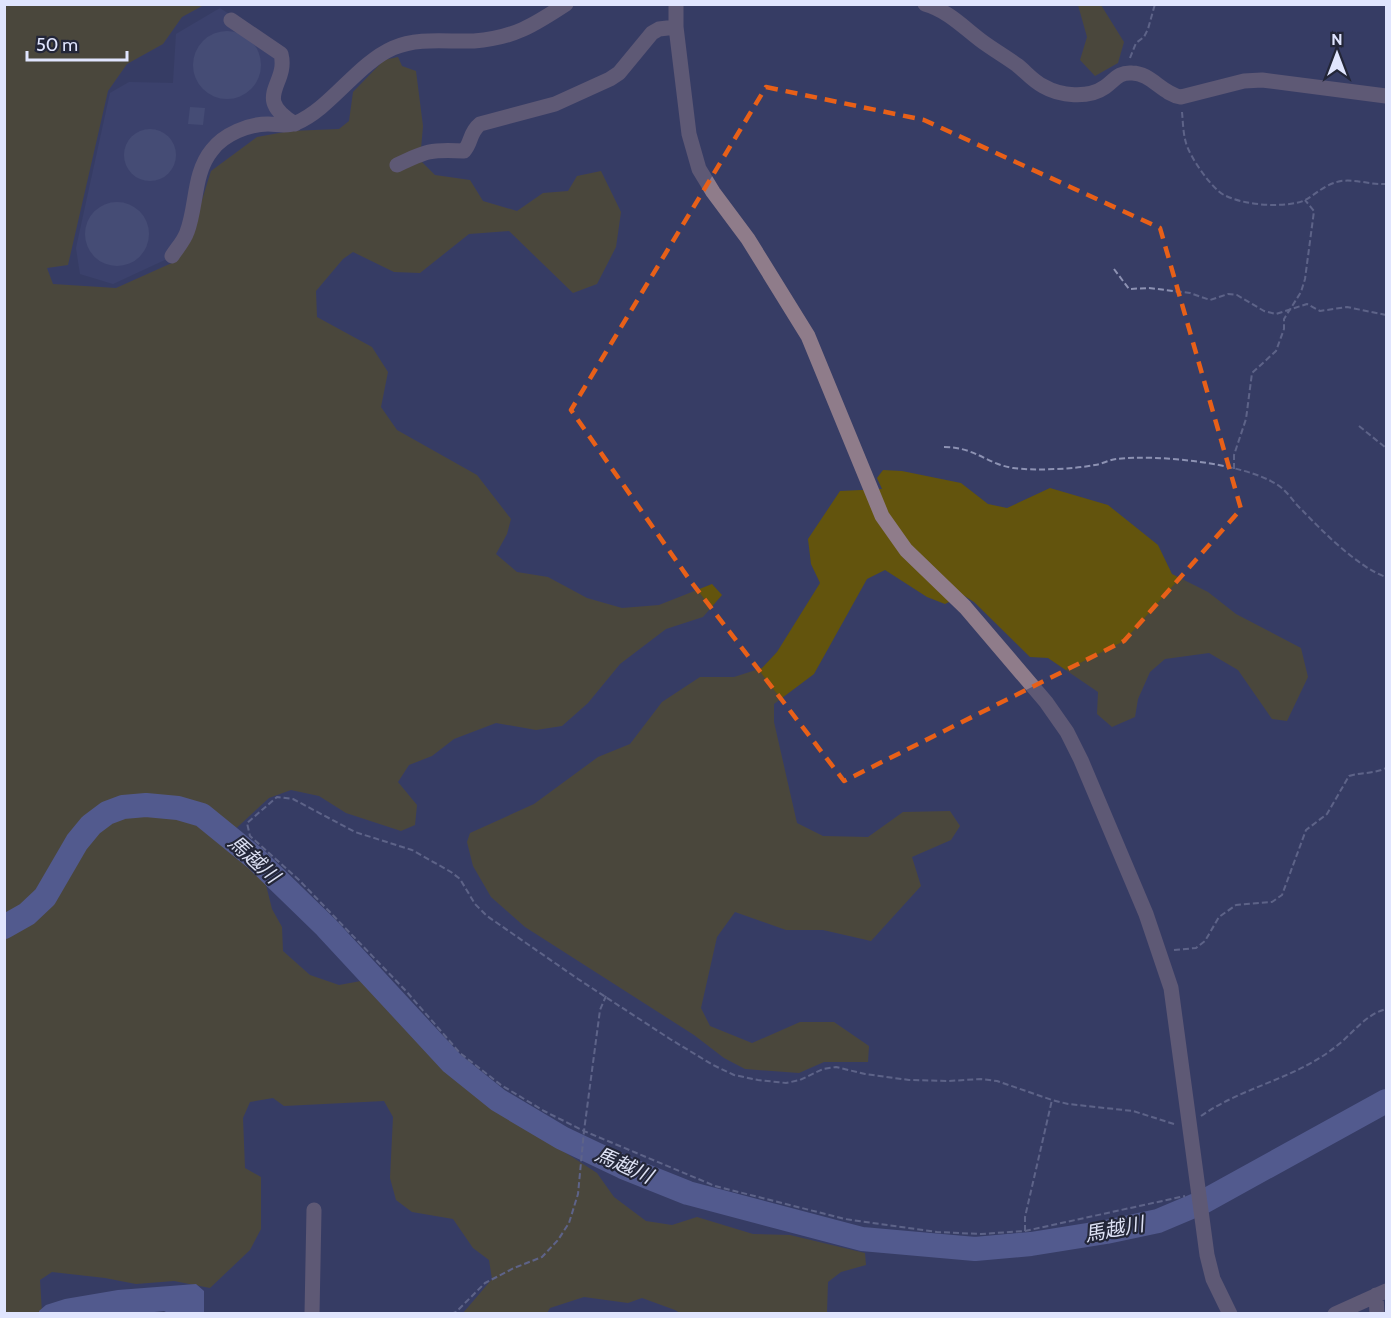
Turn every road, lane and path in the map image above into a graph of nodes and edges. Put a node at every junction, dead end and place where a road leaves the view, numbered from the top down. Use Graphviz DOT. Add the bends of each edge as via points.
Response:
graph roads {
  1 [pos="566,4"];
  2 [pos="676,4"];
  3 [pos="925,4"];
  4 [pos="1155,4"];
  5 [pos="231,20"];
  6 [pos="676,27"];
  7 [pos="1129,73"];
  8 [pos="1386,96"];
  9 [pos="1181,97"];
  10 [pos="295,124"];
  11 [pos="397,165"];
  12 [pos="1386,184"];
  13 [pos="1305,200"];
  14 [pos="172,256"];
  15 [pos="1114,269"];
  16 [pos="1291,309"];
  17 [pos="1386,315"];
  18 [pos="1359,426"];
  19 [pos="944,447"];
  20 [pos="1386,448"];
  21 [pos="1234,469"];
  22 [pos="1386,577"];
  23 [pos="1386,768"];
  24 [pos="1159,951"];
  25 [pos="606,996"];
  26 [pos="1386,1009"];
  27 [pos="1052,1100"];
  28 [pos="1189,1124"];
  29 [pos="584,1131"];
  30 [pos="1198,1195"];
  31 [pos="314,1210"];
  32 [pos="1025,1231"];
  33 [pos="1381,1293"];
  34 [pos="312,1314"];
  35 [pos="451,1314"];
  36 [pos="1230,1314"];
  37 [pos="1335,1314"];
  38 [pos="1377,1314"];
  1 -- 10 [label="street" via="515,34 475,41 422,41 391,49"];
  2 -- 6 [label="street"];
  3 -- 7 [label="street" via="957,20 1042,86 1059,92 1095,93 1118,75"];
  4 -- 7 [label="path" via="1148,29 1129,58"];
  5 -- 10 [label="street" via="281,54 274,105"];
  6 -- 11 [label="street" via="652,33 619,73 609,79 555,104 480,124 464,150 424,152"];
  6 -- 24 [label="street" via="689,134 699,169 808,336 882,516 906,550 965,607 1067,732"];
  7 -- 9 [label="street" via="1140,73"];
  8 -- 9 [label="street" via="1262,80"];
  9 -- 13 [label="path" via="1187,146 1210,184 1223,194 1256,203"];
  10 -- 14 [label="street" via="243,128 211,150 200,175 187,233"];
  12 -- 13 [label="path" via="1343,181 1328,184"];
  13 -- 16 [label="path" via="1314,211 1301,292"];
  15 -- 16 [label="path" via="1129,289 1190,293 1210,300 1238,295 1264,311 1276,314"];
  16 -- 17 [label="path" via="1307,304 1320,311 1347,307"];
  16 -- 21 [label="path" via="1284,318 1276,351 1252,373"];
  18 -- 20 [label="path"];
  19 -- 21 [label="path" via="967,449 1011,468 1084,467 1131,458 1185,460"];
  21 -- 22 [label="path" via="1276,484 1364,566"];
  23 -- 24 [label="path" via="1349,776 1328,814 1306,830 1282,895 1272,902 1236,905 1219,917 1205,941 1196,948"];
  24 -- 28 [label="street" via="1171,988"];
  25 -- 27 [label="path" via="734,1075 786,1083 836,1067 909,1080 997,1081"];
  25 -- 29 [label="path" via="600,1010"];
  25 -- 29 [label="path" via="487,916 460,879 412,850 355,832 293,799 277,797 247,823 249,836 300,880 460,1053 501,1085"];
  26 -- 28 [label="path" via="1361,1022 1340,1044 1311,1064 1234,1096"];
  27 -- 28 [label="path" via="1133,1111 1181,1126"];
  27 -- 32 [label="path"];
  28 -- 30 [label="street"];
  29 -- 32 [label="path" via="715,1186 845,1219 937,1232"];
  29 -- 35 [label="path" via="578,1194 569,1223 558,1240 542,1257 485,1283"];
  30 -- 32 [label="path"];
  30 -- 36 [label="street" via="1213,1279"];
  31 -- 34 [label="street"];
  33 -- 37 [label="street"];
  33 -- 38 [label="street"];
}
